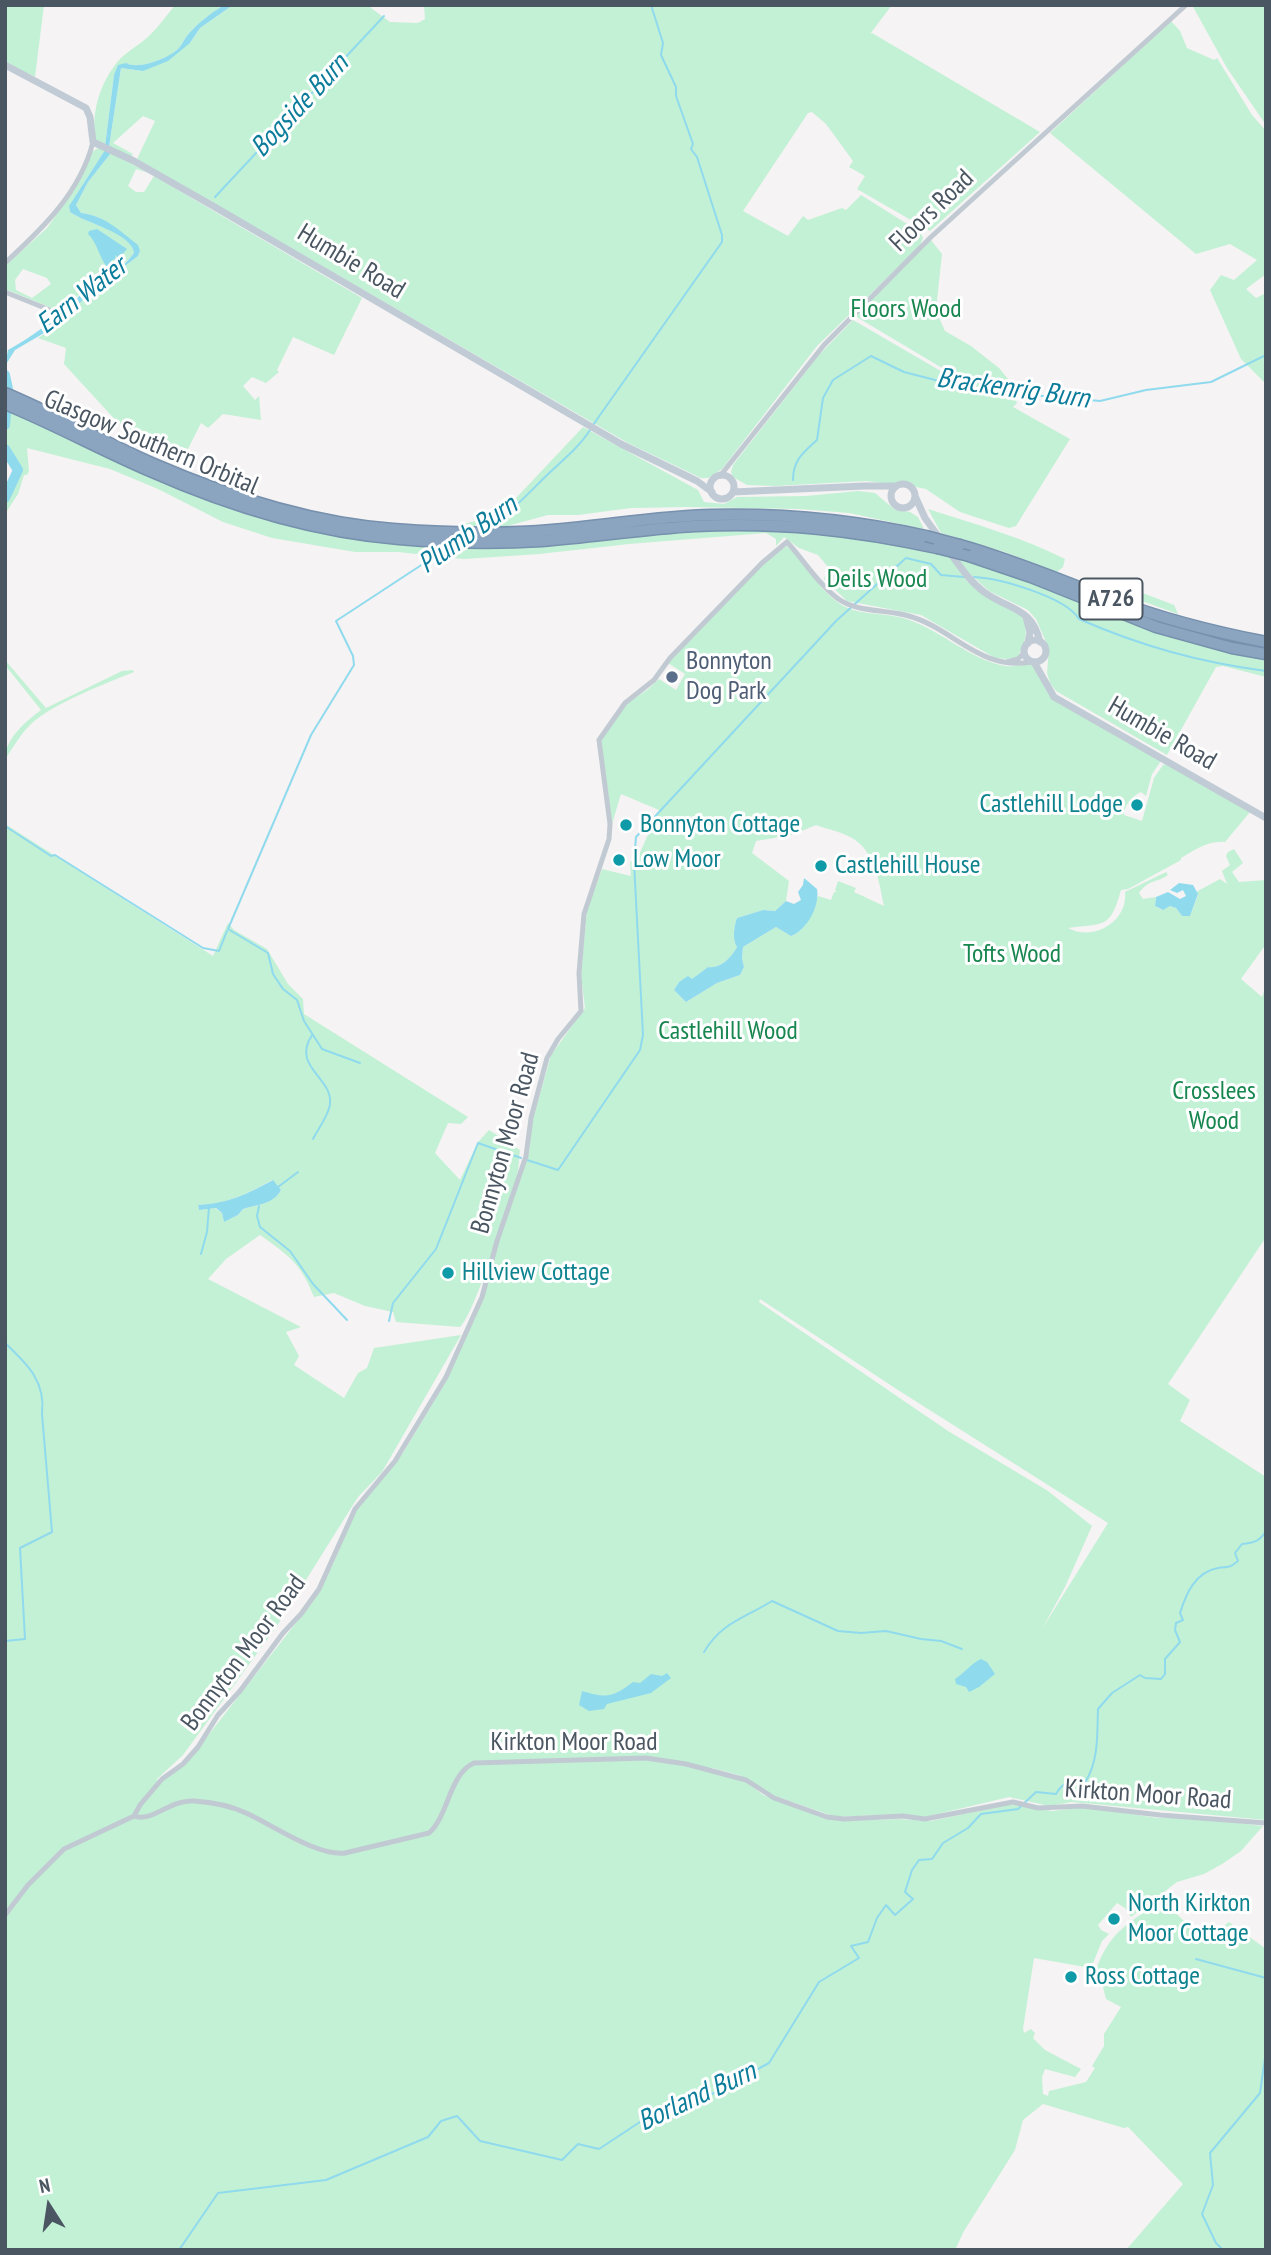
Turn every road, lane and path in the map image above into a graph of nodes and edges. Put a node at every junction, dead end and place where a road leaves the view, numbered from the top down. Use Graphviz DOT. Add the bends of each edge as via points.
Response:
graph roads {
  1 [pos="1186,5"];
  2 [pos="5,65"];
  3 [pos="97,144"];
  4 [pos="5,263"];
  5 [pos="5,292"];
  6 [pos="55,312"];
  7 [pos="5,393"];
  8 [pos="5,404"];
  9 [pos="724,478"];
  10 [pos="697,481"];
  11 [pos="874,486"];
  12 [pos="896,486"];
  13 [pos="748,490"];
  14 [pos="712,492"];
  15 [pos="733,492"];
  16 [pos="915,496"];
  17 [pos="892,500"];
  18 [pos="902,508"];
  19 [pos="925,518"];
  20 [pos="1025,615"];
  21 [pos="1040,642"];
  22 [pos="1266,642"];
  23 [pos="1027,643"];
  24 [pos="1024,653"];
  25 [pos="1266,654"];
  26 [pos="1044,658"];
  27 [pos="1032,662"];
  28 [pos="1000,663"];
  29 [pos="1044,678"];
  30 [pos="1266,818"];
  31 [pos="134,1816"];
  32 [pos="1266,1823"];
  33 [pos="5,1915"];
  1 -- 9 [label="street, Floors Road" via="931,237 824,345"];
  2 -- 3 [label="street" via="86,108"];
  3 -- 4 [label="street" via="57,211"];
  3 -- 10 [label="street, Humbie Road" via="213,206 621,444"];
  5 -- 6 [label="street"];
  7 -- 22 [label="highway, Glasgow Southern Orbital / A726, bridge" via="201,482 338,521 390,529 505,533 708,515 846,521 960,545 1154,614"];
  8 -- 25 [label="highway, Glasgow Southern Orbital / A726, bridge" via="197,491 275,517 343,532 490,543 758,524 867,533 969,556 1156,627"];
  9 -- 10 [label="street"];
  9 -- 13 [label="street"];
  9 -- 14 [label="street" via="711,485"];
  9 -- 15 [label="street"];
  10 -- 14 [label="street, Humbie Road"];
  11 -- 12 [label="street"];
  11 -- 13 [label="street"];
  11 -- 17 [label="street"];
  12 -- 16 [label="street" via="908,485"];
  12 -- 17 [label="street"];
  13 -- 15 [label="street"];
  14 -- 15 [label="street" via="724,499"];
  16 -- 18 [label="street" via="912,504"];
  16 -- 19 [label="street"];
  17 -- 18 [label="street"];
  18 -- 19 [label="street"];
  19 -- 20 [label="street" via="969,578 985,593"];
  20 -- 21 [label="street" via="1035,625"];
  20 -- 23 [label="street" via="1030,632"];
  21 -- 23 [label="street"];
  21 -- 26 [label="street" via="1046,649"];
  23 -- 24 [label="street"];
  24 -- 27 [label="street, Humbie Road"];
  24 -- 28 [label="street"];
  26 -- 27 [label="street"];
  26 -- 29 [label="street"];
  27 -- 28 [label="street"];
  27 -- 29 [label="street, Humbie Road"];
  28 -- 31 [label="street, Bonnyton Moor Road" via="912,617 838,599 787,542 670,658 654,680 625,703 599,740 610,824 584,914 579,973 582,1011 547,1058 530,1118 526,1156 478,1310 446,1377 395,1461 355,1509 319,1589 198,1747 162,1779"];
  29 -- 30 [label="street, Humbie Road" via="1055,696"];
  31 -- 32 [label="street, Kirkton Moor Road" via="148,1818 180,1801 210,1803 242,1811 330,1853 345,1853 429,1833 464,1770 474,1763 634,1758 727,1774 774,1798 844,1819 925,1819 1013,1802 1038,1808 1082,1806"];
  31 -- 33 [label="street" via="64,1849"];
}
